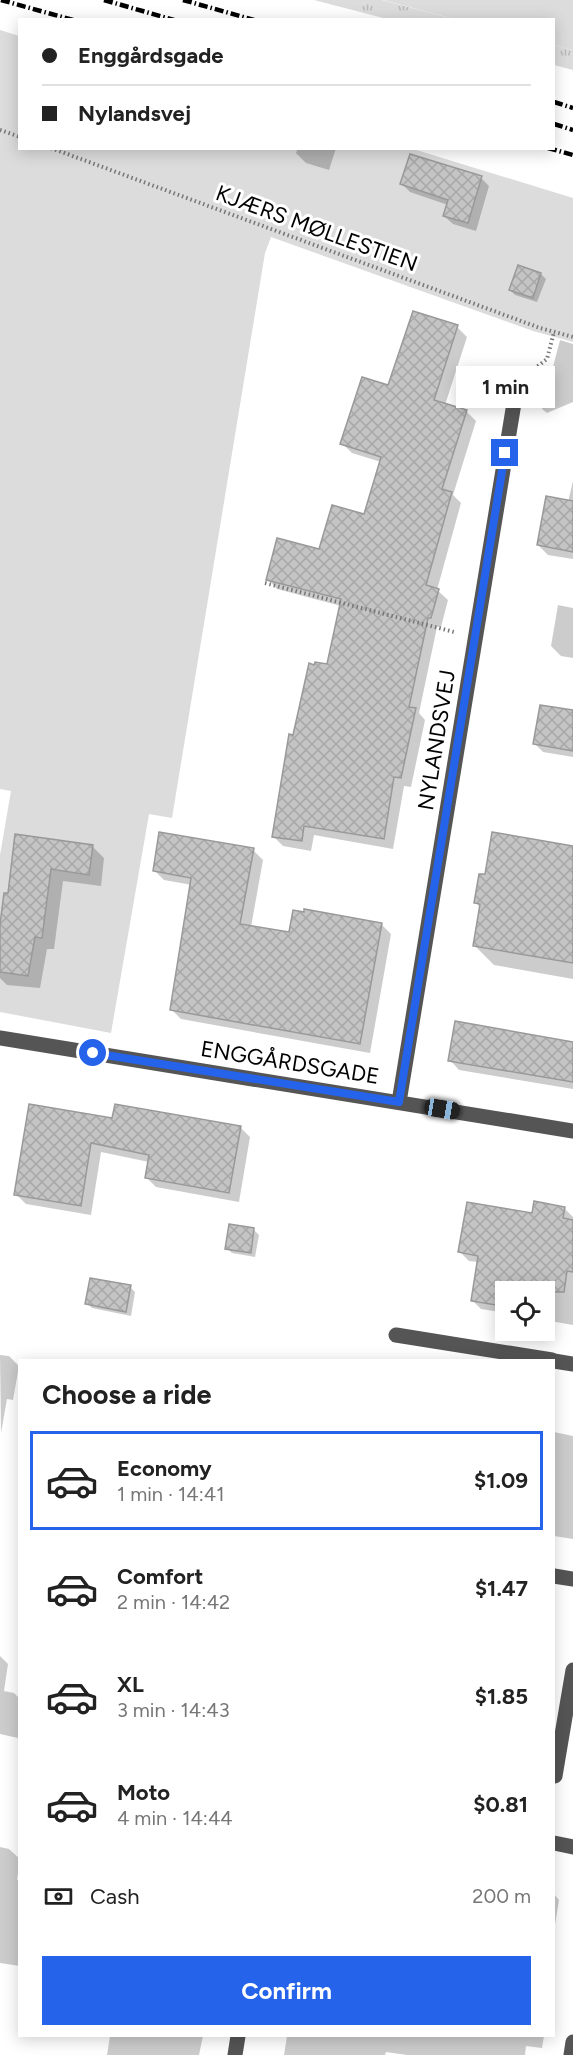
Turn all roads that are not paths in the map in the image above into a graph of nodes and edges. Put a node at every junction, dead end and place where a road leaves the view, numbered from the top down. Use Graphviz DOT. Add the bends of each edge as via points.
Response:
graph roads {
  1 [pos="517,385"];
  2 [pos="0,1038"];
  3 [pos="399,1102"];
  4 [pos="573,1131"];
  5 [pos="396,1335"];
  6 [pos="541,1359"];
  7 [pos="555,1361"];
  8 [pos="573,1364"];
  9 [pos="555,1576"];
  10 [pos="573,1579"];
  11 [pos="573,1670"];
  12 [pos="555,1776"];
  13 [pos="555,1843"];
  14 [pos="573,1847"];
  15 [pos="238,2037"];
  16 [pos="573,2042"];
  17 [pos="235,2055"];
  18 [pos="571,2055"];
  1 -- 3 [label="street, NYLANDSVEJ"];
  2 -- 3 [label="street, ENGGÅRDSGADE"];
  3 -- 4 [label="street, ENGGÅRDSGADE"];
  5 -- 6 [label="street"];
  7 -- 8 [label="street"];
  9 -- 10 [label="street"];
  11 -- 12 [label="street"];
  13 -- 14 [label="street"];
  15 -- 17 [label="street"];
  16 -- 18 [label="street"];
}
